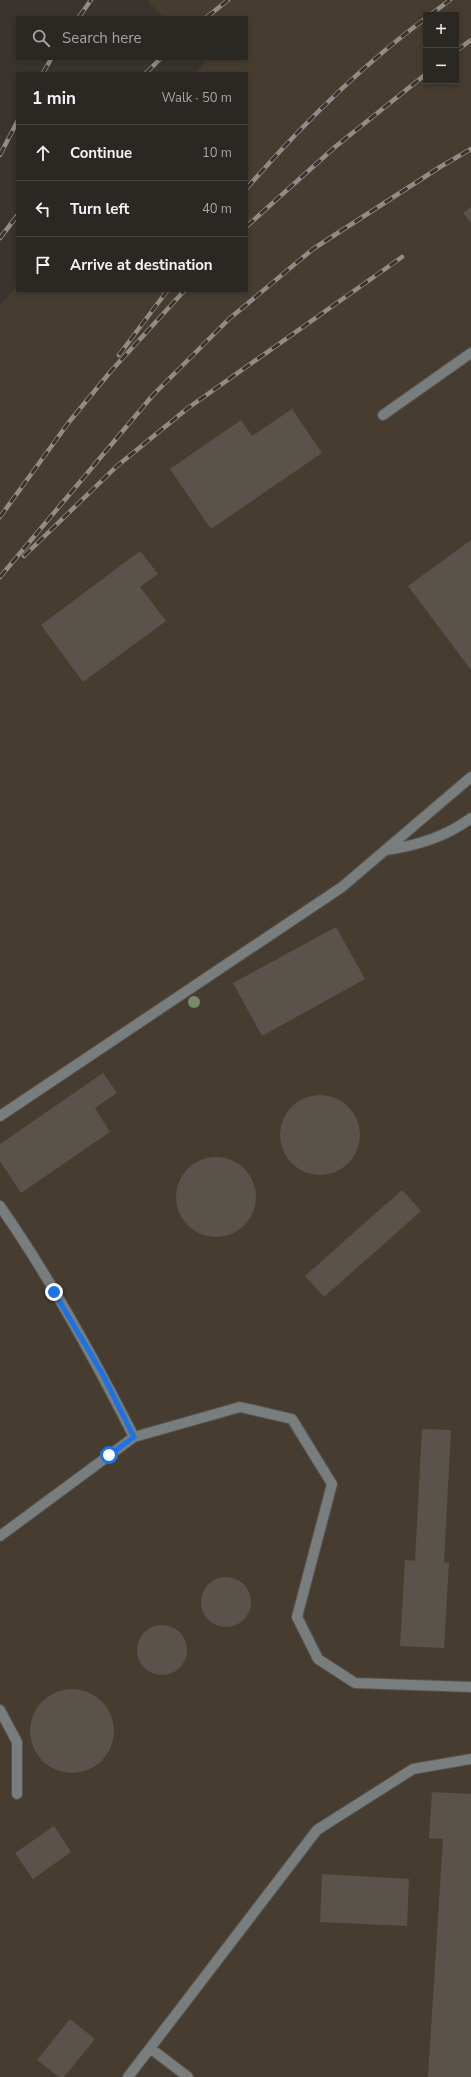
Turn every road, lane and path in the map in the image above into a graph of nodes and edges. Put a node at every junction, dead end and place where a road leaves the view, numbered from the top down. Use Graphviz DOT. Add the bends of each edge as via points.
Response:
graph roads {
  1 [pos="471,353"];
  2 [pos="383,415"];
  3 [pos="471,777"];
  4 [pos="471,818"];
  5 [pos="385,850"];
  6 [pos="0,1116"];
  7 [pos="0,1206"];
  8 [pos="134,1437"];
  9 [pos="0,1536"];
  10 [pos="471,1687"];
  11 [pos="0,1710"];
  12 [pos="471,1759"];
  13 [pos="17,1794"];
  14 [pos="150,2048"];
  15 [pos="128,2077"];
  16 [pos="188,2077"];
  1 -- 2 [label="lane"];
  3 -- 5 [label="lane"];
  4 -- 5 [label="lane" via="438,836 408,847"];
  5 -- 6 [label="lane" via="342,887"];
  7 -- 8 [label="lane" via="23,1239 102,1373"];
  8 -- 9 [label="lane"];
  8 -- 10 [label="lane" via="240,1407 292,1420 332,1484 297,1617 318,1659 355,1683"];
  11 -- 13 [label="lane" via="17,1742"];
  12 -- 14 [label="lane" via="413,1769 317,1830"];
  14 -- 15 [label="lane"];
  14 -- 16 [label="lane"];
}
